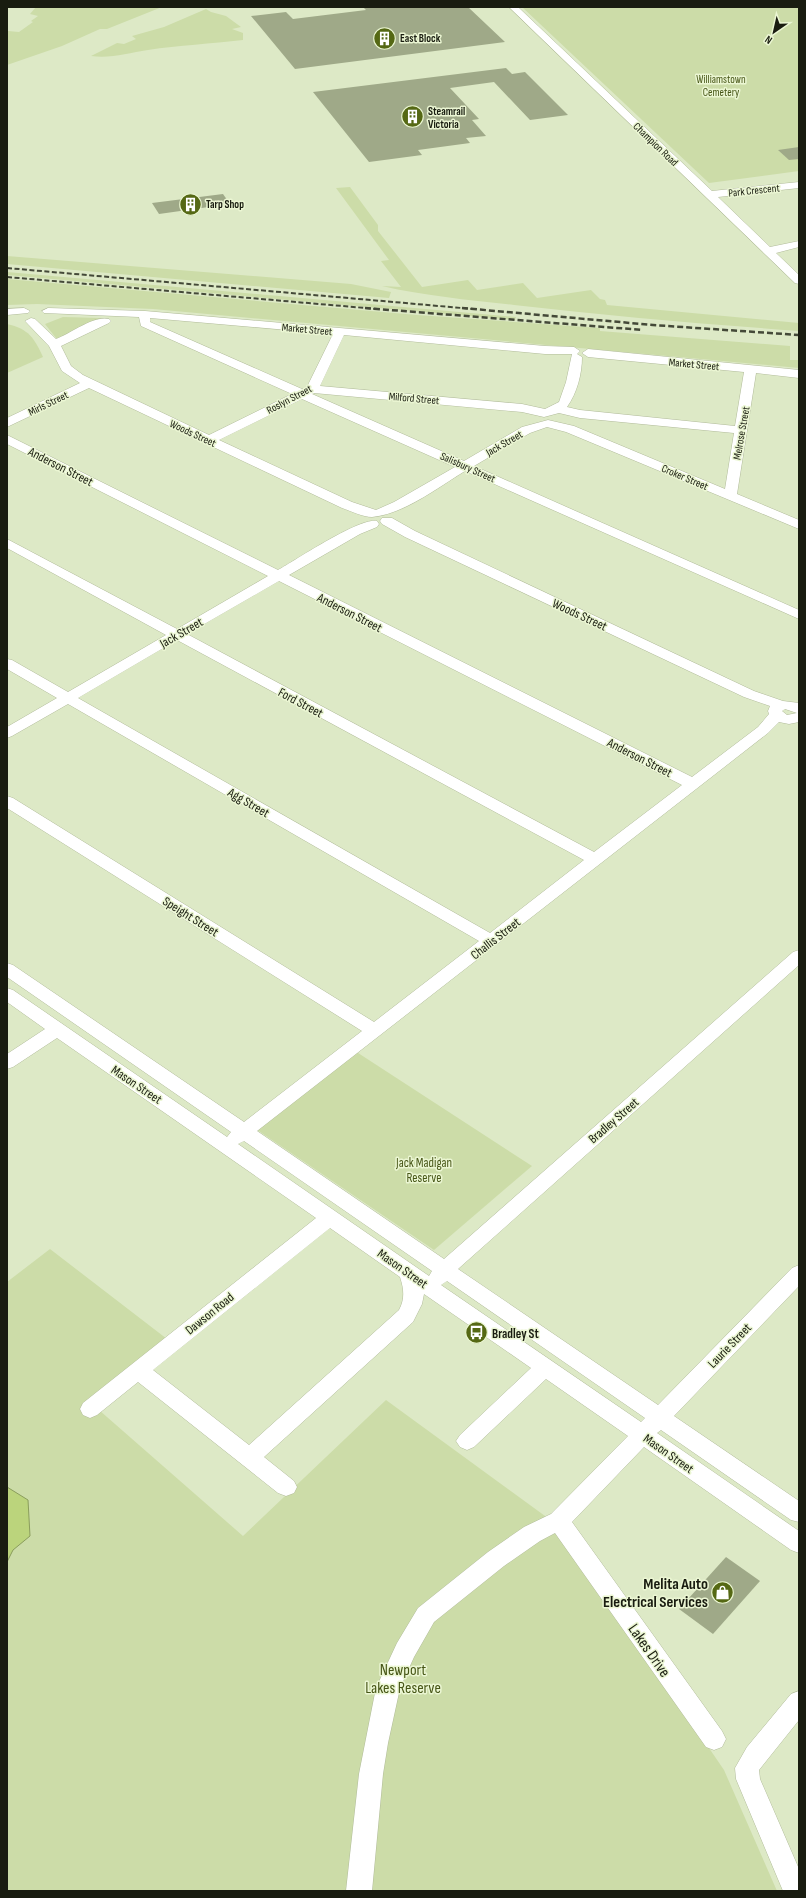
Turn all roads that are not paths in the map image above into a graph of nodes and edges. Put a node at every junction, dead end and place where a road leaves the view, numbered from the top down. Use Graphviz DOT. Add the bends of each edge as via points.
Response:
graph roads {
  1 [pos="513,7"];
  2 [pos="799,185"];
  3 [pos="708,195"];
  4 [pos="799,244"];
  5 [pos="768,251"];
  6 [pos="799,281"];
  7 [pos="7,312"];
  8 [pos="145,314"];
  9 [pos="7,315"];
  10 [pos="26,316"];
  11 [pos="45,319"];
  12 [pos="105,321"];
  13 [pos="340,332"];
  14 [pos="54,344"];
  15 [pos="580,357"];
  16 [pos="751,369"];
  17 [pos="799,373"];
  18 [pos="89,384"];
  19 [pos="306,391"];
  20 [pos="550,415"];
  21 [pos="7,423"];
  22 [pos="742,430"];
  23 [pos="7,440"];
  24 [pos="209,440"];
  25 [pos="465,466"];
  26 [pos="730,496"];
  27 [pos="374,520"];
  28 [pos="799,525"];
  29 [pos="7,543"];
  30 [pos="278,576"];
  31 [pos="799,615"];
  32 [pos="176,634"];
  33 [pos="7,662"];
  34 [pos="68,698"];
  35 [pos="790,712"];
  36 [pos="7,733"];
  37 [pos="693,784"];
  38 [pos="7,801"];
  39 [pos="596,860"];
  40 [pos="491,942"];
  41 [pos="799,956"];
  42 [pos="7,969"];
  43 [pos="7,994"];
  44 [pos="58,1029"];
  45 [pos="375,1031"];
  46 [pos="7,1063"];
  47 [pos="244,1132"];
  48 [pos="226,1145"];
  49 [pos="329,1218"];
  50 [pos="445,1269"];
  51 [pos="408,1272"];
  52 [pos="799,1273"];
  53 [pos="432,1288"];
  54 [pos="545,1367"];
  55 [pos="138,1370"];
  56 [pos="90,1409"];
  57 [pos="660,1416"];
  58 [pos="641,1434"];
  59 [pos="467,1441"];
  60 [pos="249,1458"];
  61 [pos="286,1487"];
  62 [pos="799,1513"];
  63 [pos="558,1521"];
  64 [pos="799,1543"];
  65 [pos="799,1702"];
  66 [pos="714,1739"];
  67 [pos="795,1882"];
  68 [pos="359,1891"];
  1 -- 3 [label="street, Champion Road"];
  2 -- 3 [label="street, Park Crescent"];
  3 -- 5 [label="street, Champion Road"];
  4 -- 5 [label="street"];
  5 -- 6 [label="street, Champion Road"];
  7 -- 10 [label="street"];
  8 -- 11 [label="street, Market Street" via="69,312"];
  8 -- 13 [label="street, Market Street"];
  8 -- 19 [label="street, Salisbury Street" via="145,324"];
  9 -- 10 [label="street"];
  10 -- 11 [label="street, Woods Street"];
  10 -- 11 [label="street, Market Street" via="37,308"];
  11 -- 14 [label="street, Woods Street"];
  12 -- 14 [label="street"];
  13 -- 15 [label="street, Market Street" via="545,350"];
  13 -- 19 [label="street, Roslyn Street"];
  14 -- 18 [label="street, Woods Street" via="66,368"];
  15 -- 16 [label="street, Market Street" via="608,356"];
  15 -- 20 [label="street"];
  16 -- 17 [label="street, Market Street"];
  16 -- 22 [label="street, Melrose Street"];
  18 -- 21 [label="street, Mirls Street"];
  18 -- 24 [label="street, Woods Street"];
  19 -- 20 [label="street, Milford Street" via="515,408"];
  19 -- 24 [label="street, Roslyn Street"];
  19 -- 25 [label="street, Salisbury Street"];
  20 -- 22 [label="street, Milford Street" via="588,415"];
  20 -- 25 [label="street, Jack Street"];
  20 -- 26 [label="street, Croker Street" via="570,429"];
  22 -- 26 [label="street, Melrose Street"];
  23 -- 30 [label="street, Anderson Street"];
  24 -- 27 [label="street, Woods Street"];
  25 -- 27 [label="street, Jack Street"];
  25 -- 31 [label="street, Salisbury Street"];
  26 -- 28 [label="street, Croker Street"];
  27 -- 30 [label="street, Jack Street"];
  27 -- 35 [label="street, Woods Street" via="410,534"];
  29 -- 32 [label="street, Ford Street"];
  30 -- 32 [label="street, Jack Street"];
  30 -- 37 [label="street, Anderson Street"];
  32 -- 34 [label="street, Jack Street"];
  32 -- 39 [label="street, Ford Street"];
  33 -- 34 [label="street, Agg Street"];
  34 -- 36 [label="street, Jack Street"];
  34 -- 40 [label="street, Agg Street"];
  35 -- 37 [label="street, Challis Street"];
  37 -- 39 [label="street, Challis Street"];
  38 -- 45 [label="street, Speight Street"];
  39 -- 40 [label="street, Challis Street"];
  40 -- 45 [label="street, Challis Street"];
  41 -- 50 [label="street, Bradley Street"];
  42 -- 47 [label="street, Mason Street"];
  43 -- 44 [label="street, Mason Street"];
  44 -- 46 [label="street"];
  44 -- 48 [label="street, Mason Street"];
  45 -- 47 [label="street, Challis Street"];
  47 -- 48 [label="street, Challis Street"];
  47 -- 50 [label="street, Mason Street"];
  48 -- 49 [label="street, Mason Street"];
  49 -- 51 [label="street, Mason Street"];
  49 -- 55 [label="street, Dawson Road"];
  50 -- 53 [label="street, Bradley Street"];
  50 -- 57 [label="street, Mason Street"];
  51 -- 53 [label="street, Mason Street"];
  51 -- 60 [label="street" via="415,1289 413,1304 406,1316"];
  52 -- 57 [label="street, Laurie Street"];
  53 -- 54 [label="street, Mason Street"];
  54 -- 58 [label="street, Mason Street"];
  54 -- 59 [label="street"];
  55 -- 56 [label="street, Dawson Road"];
  55 -- 60 [label="street"];
  57 -- 58 [label="street, Laurie Street"];
  57 -- 62 [label="street, Mason Street"];
  58 -- 63 [label="street"];
  58 -- 64 [label="street, Mason Street"];
  60 -- 61 [label="street"];
  63 -- 66 [label="street, Lakes Drive"];
  63 -- 68 [label="street" via="532,1534 496,1559 426,1615 405,1650 388,1688 376,1742 370,1774"];
  65 -- 67 [label="street" via="755,1754 747,1768 748,1779"];
}
